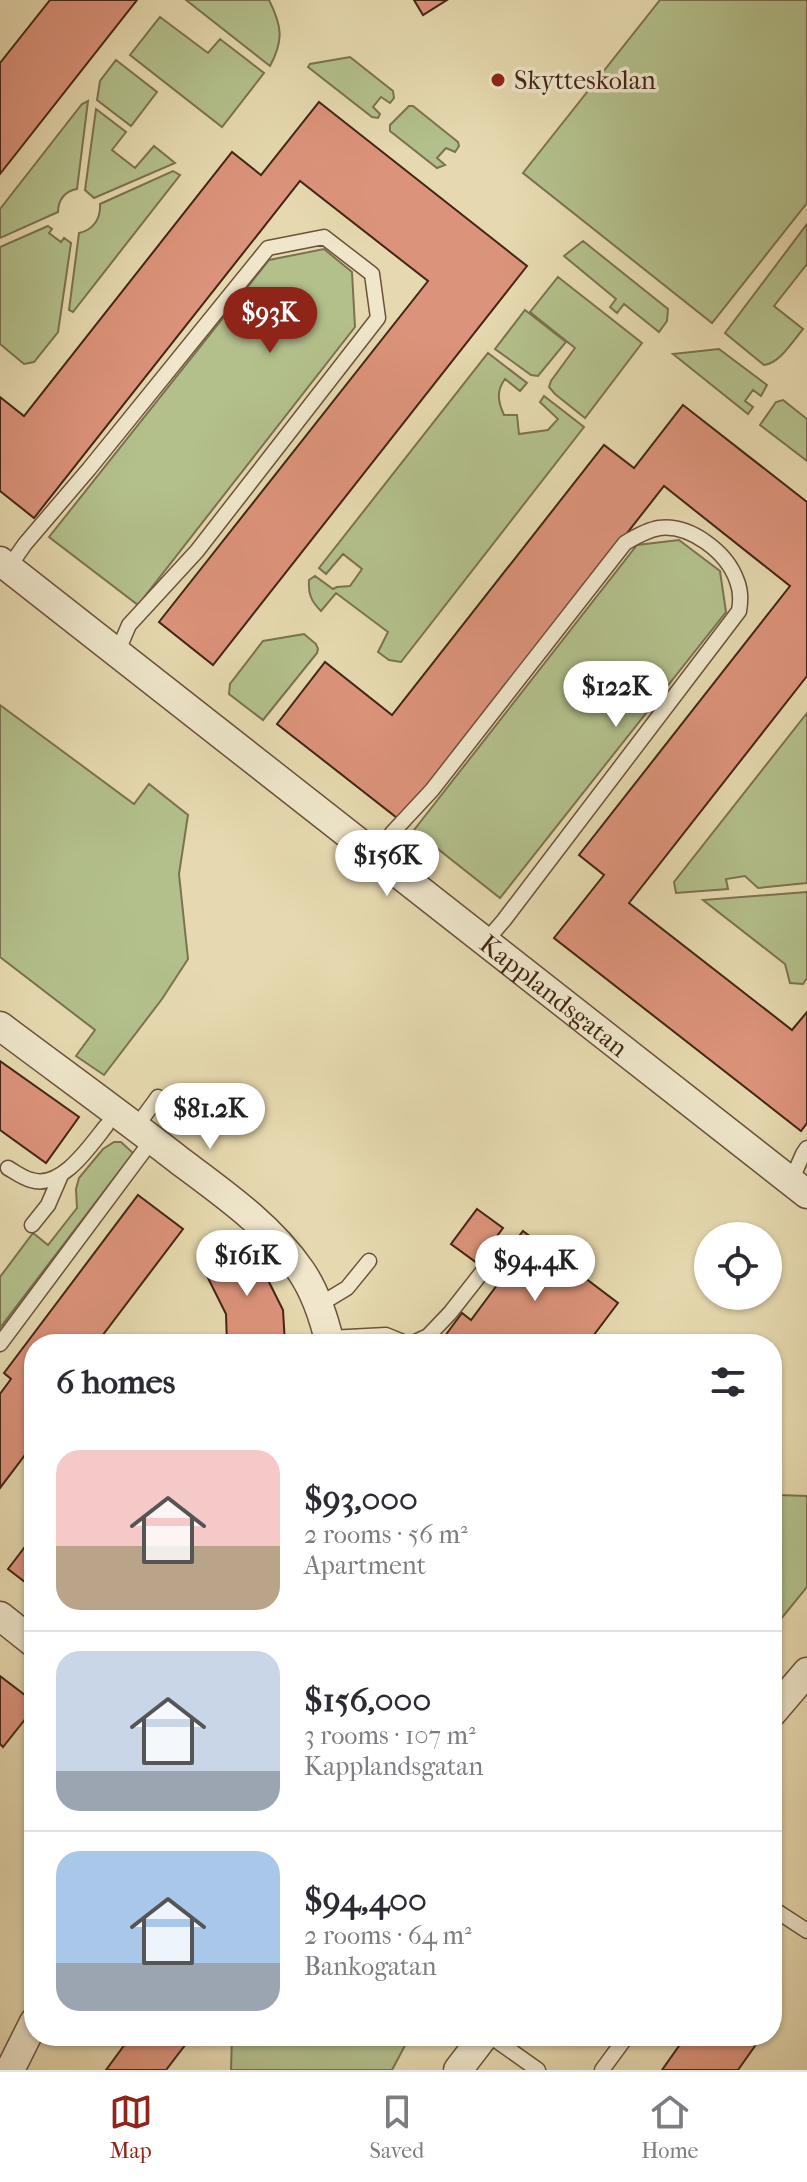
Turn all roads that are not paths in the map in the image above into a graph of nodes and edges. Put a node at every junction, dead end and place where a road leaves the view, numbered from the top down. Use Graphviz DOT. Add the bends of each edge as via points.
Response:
graph roads {
  1 [pos="4,564"];
  2 [pos="117,653"];
  3 [pos="379,859"];
  4 [pos="486,941"];
  5 [pos="0,1026"];
  6 [pos="158,1097"];
  7 [pos="106,1126"];
  8 [pos="144,1133"];
  9 [pos="807,1148"];
  10 [pos="8,1168"];
  11 [pos="61,1175"];
  12 [pos="799,1188"];
  13 [pos="32,1225"];
  14 [pos="369,1261"];
  15 [pos="483,1271"];
  16 [pos="319,1305"];
  17 [pos="328,1334"];
  18 [pos="430,1334"];
  19 [pos="0,1344"];
  20 [pos="0,1616"];
  21 [pos="24,1635"];
  22 [pos="807,1672"];
  23 [pos="782,1701"];
  24 [pos="782,1914"];
  25 [pos="806,1930"];
  26 [pos="24,2042"];
  27 [pos="476,2046"];
  28 [pos="504,2046"];
  29 [pos="620,2046"];
  30 [pos="10,2070"];
  31 [pos="458,2070"];
  32 [pos="538,2070"];
  33 [pos="602,2070"];
  1 -- 2 [label="street, Kapplandsgatan"];
  1 -- 2 [label="lane" via="89,469 268,248 324,237 348,255 372,274 378,318 197,551 129,625"];
  2 -- 3 [label="street, Kapplandsgatan"];
  3 -- 4 [label="street, Kapplandsgatan"];
  3 -- 4 [label="lane" via="392,833 432,790 625,543 659,528 677,529 714,549 737,580 739,611"];
  4 -- 12 [label="street, Kapplandsgatan"];
  5 -- 8 [label="street"];
  6 -- 8 [label="lane"];
  7 -- 11 [label="lane"];
  8 -- 16 [label="street" via="263,1226 301,1271"];
  8 -- 19 [label="lane"];
  9 -- 12 [label="lane"];
  10 -- 11 [label="lane" via="32,1181"];
  11 -- 13 [label="lane"];
  14 -- 16 [label="lane" via="347,1288"];
  15 -- 18 [label="lane"];
  16 -- 17 [label="street"];
  20 -- 21 [label="street"];
  22 -- 23 [label="street"];
  24 -- 25 [label="lane"];
  26 -- 30 [label="street"];
  27 -- 31 [label="street"];
  28 -- 32 [label="lane"];
  29 -- 33 [label="lane"];
}
